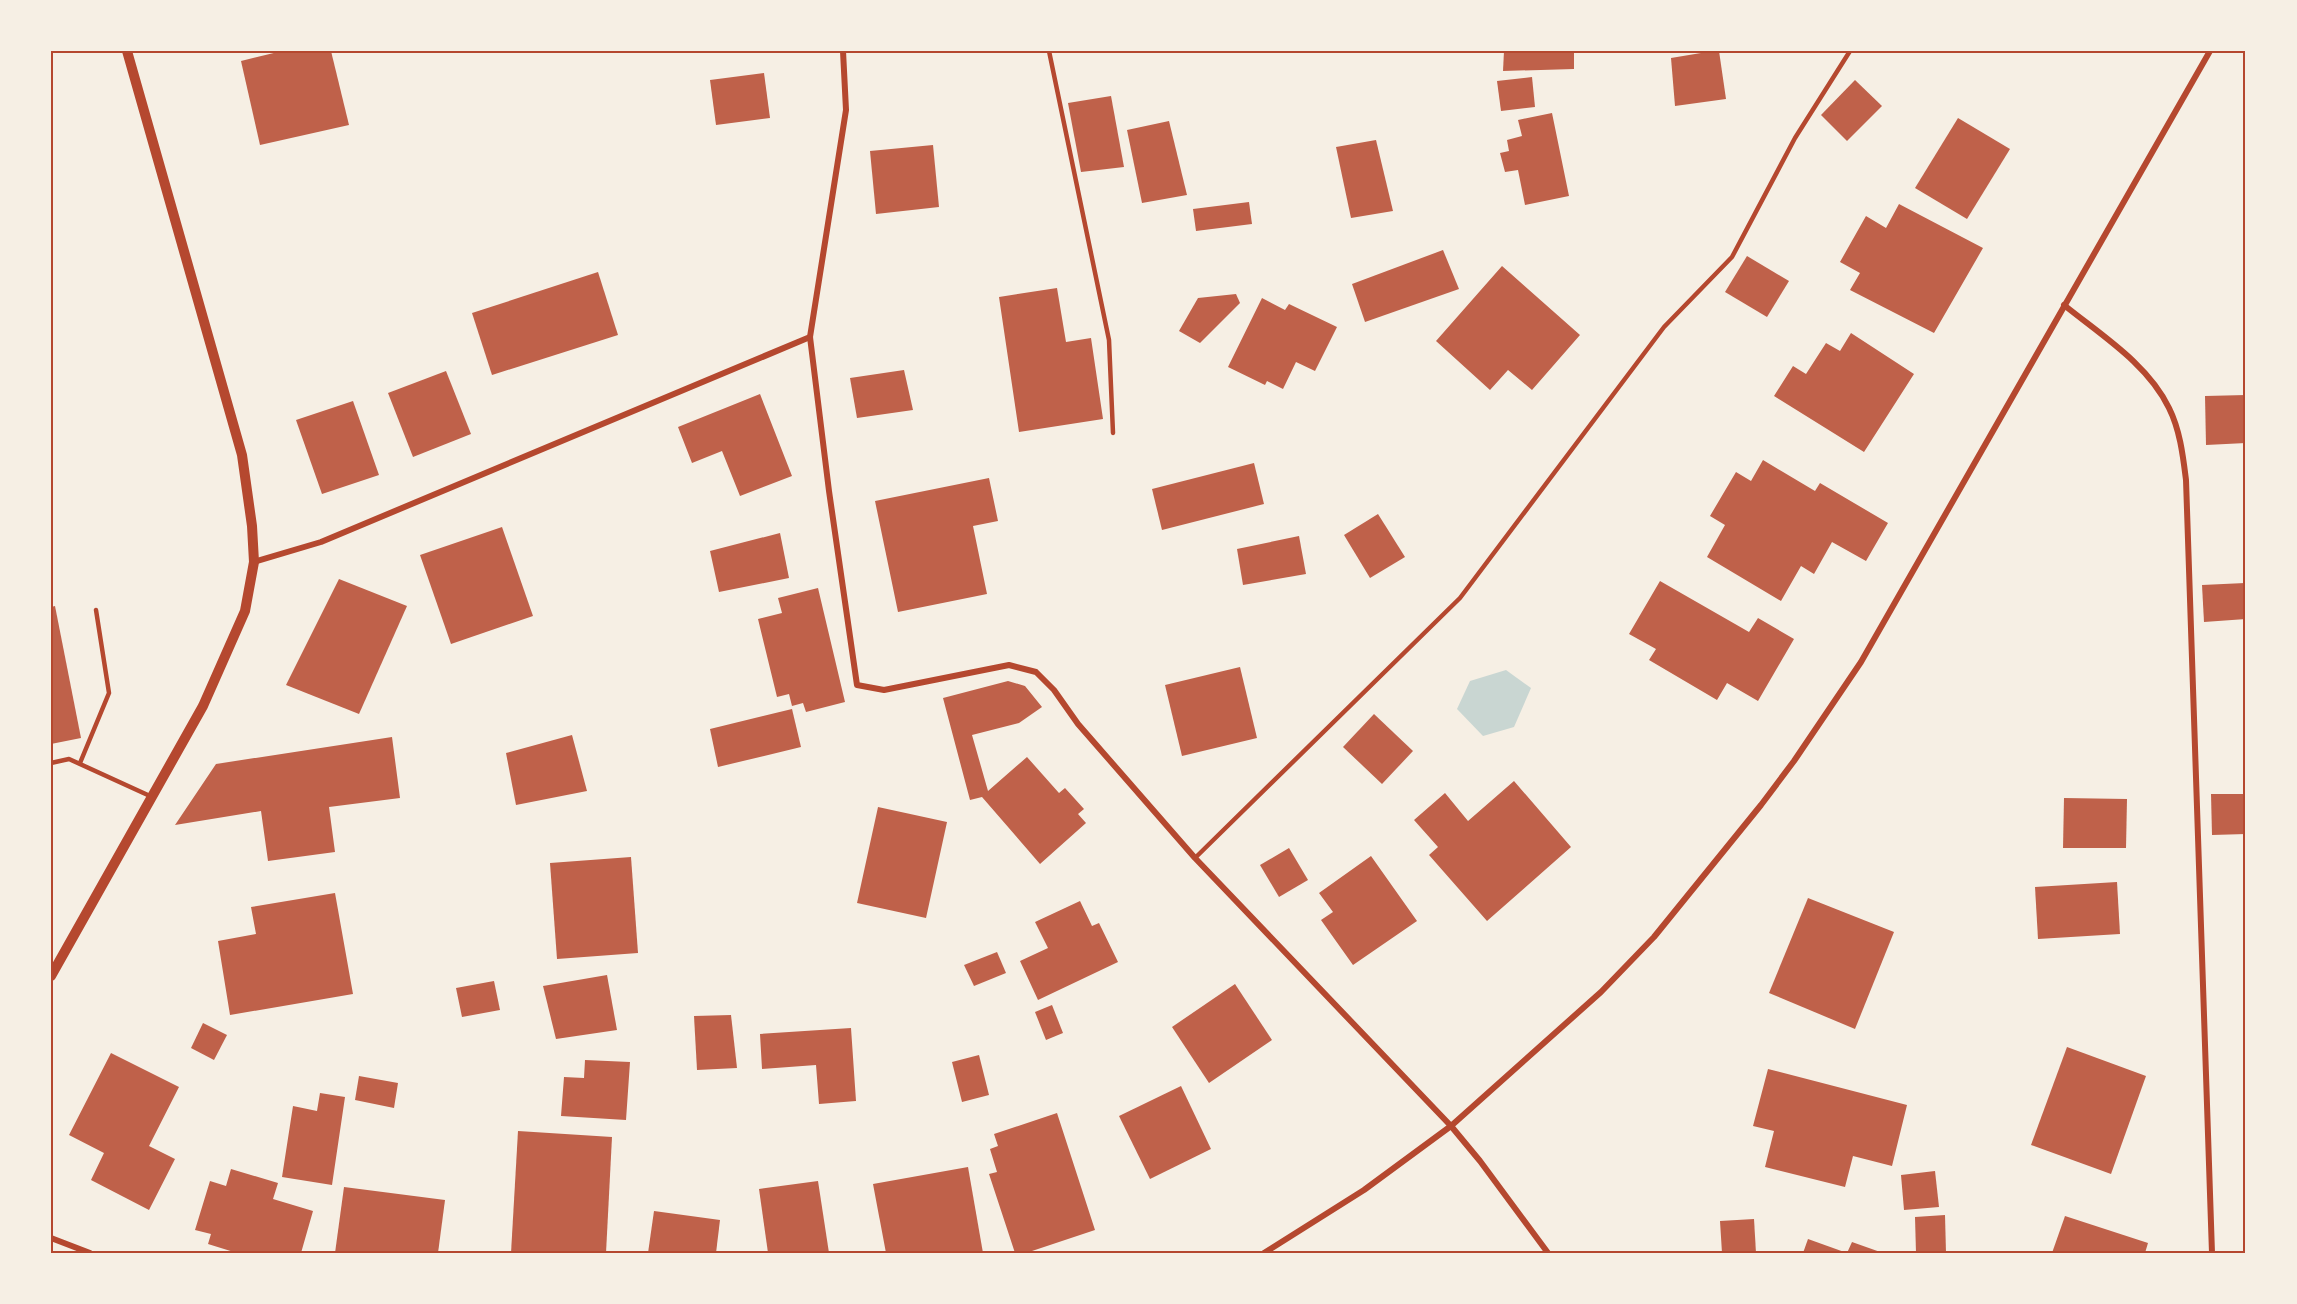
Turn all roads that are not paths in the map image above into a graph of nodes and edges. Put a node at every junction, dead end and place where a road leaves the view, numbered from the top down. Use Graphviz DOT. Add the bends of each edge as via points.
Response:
graph roads {
  1 [pos="127,51"];
  2 [pos="843,51"];
  3 [pos="1049,51"];
  4 [pos="1850,51"];
  5 [pos="2210,51"];
  6 [pos="2064,305"];
  7 [pos="810,337"];
  8 [pos="1113,434"];
  9 [pos="254,562"];
  10 [pos="96,610"];
  11 [pos="51,763"];
  12 [pos="80,764"];
  13 [pos="153,797"];
  14 [pos="1195,858"];
  15 [pos="51,976"];
  16 [pos="1451,1126"];
  17 [pos="51,1238"];
  18 [pos="90,1253"];
  19 [pos="1264,1253"];
  20 [pos="1548,1253"];
  21 [pos="2212,1253"];
  1 -- 9 [label="street" via="242,455"];
  2 -- 7 [label="street" via="846,110"];
  3 -- 8 [label="lane" via="1109,340"];
  4 -- 14 [label="lane" via="1796,138 1732,257 1664,327 1460,598"];
  5 -- 6 [label="street"];
  6 -- 16 [label="street" via="1861,662 1794,761 1654,937 1601,992"];
  6 -- 21 [label="street" via="2156,385 2170,409 2180,440 2186,480"];
  7 -- 9 [label="street" via="321,542"];
  7 -- 14 [label="street" via="857,685 884,690 1009,665 1035,672"];
  9 -- 13 [label="street" via="245,611 203,706"];
  10 -- 12 [label="lane" via="109,693"];
  11 -- 12 [label="lane" via="69,759"];
  12 -- 13 [label="lane"];
  13 -- 15 [label="street"];
  14 -- 16 [label="street"];
  16 -- 19 [label="street" via="1364,1190"];
  16 -- 20 [label="street"];
  17 -- 18 [label="street"];
}
